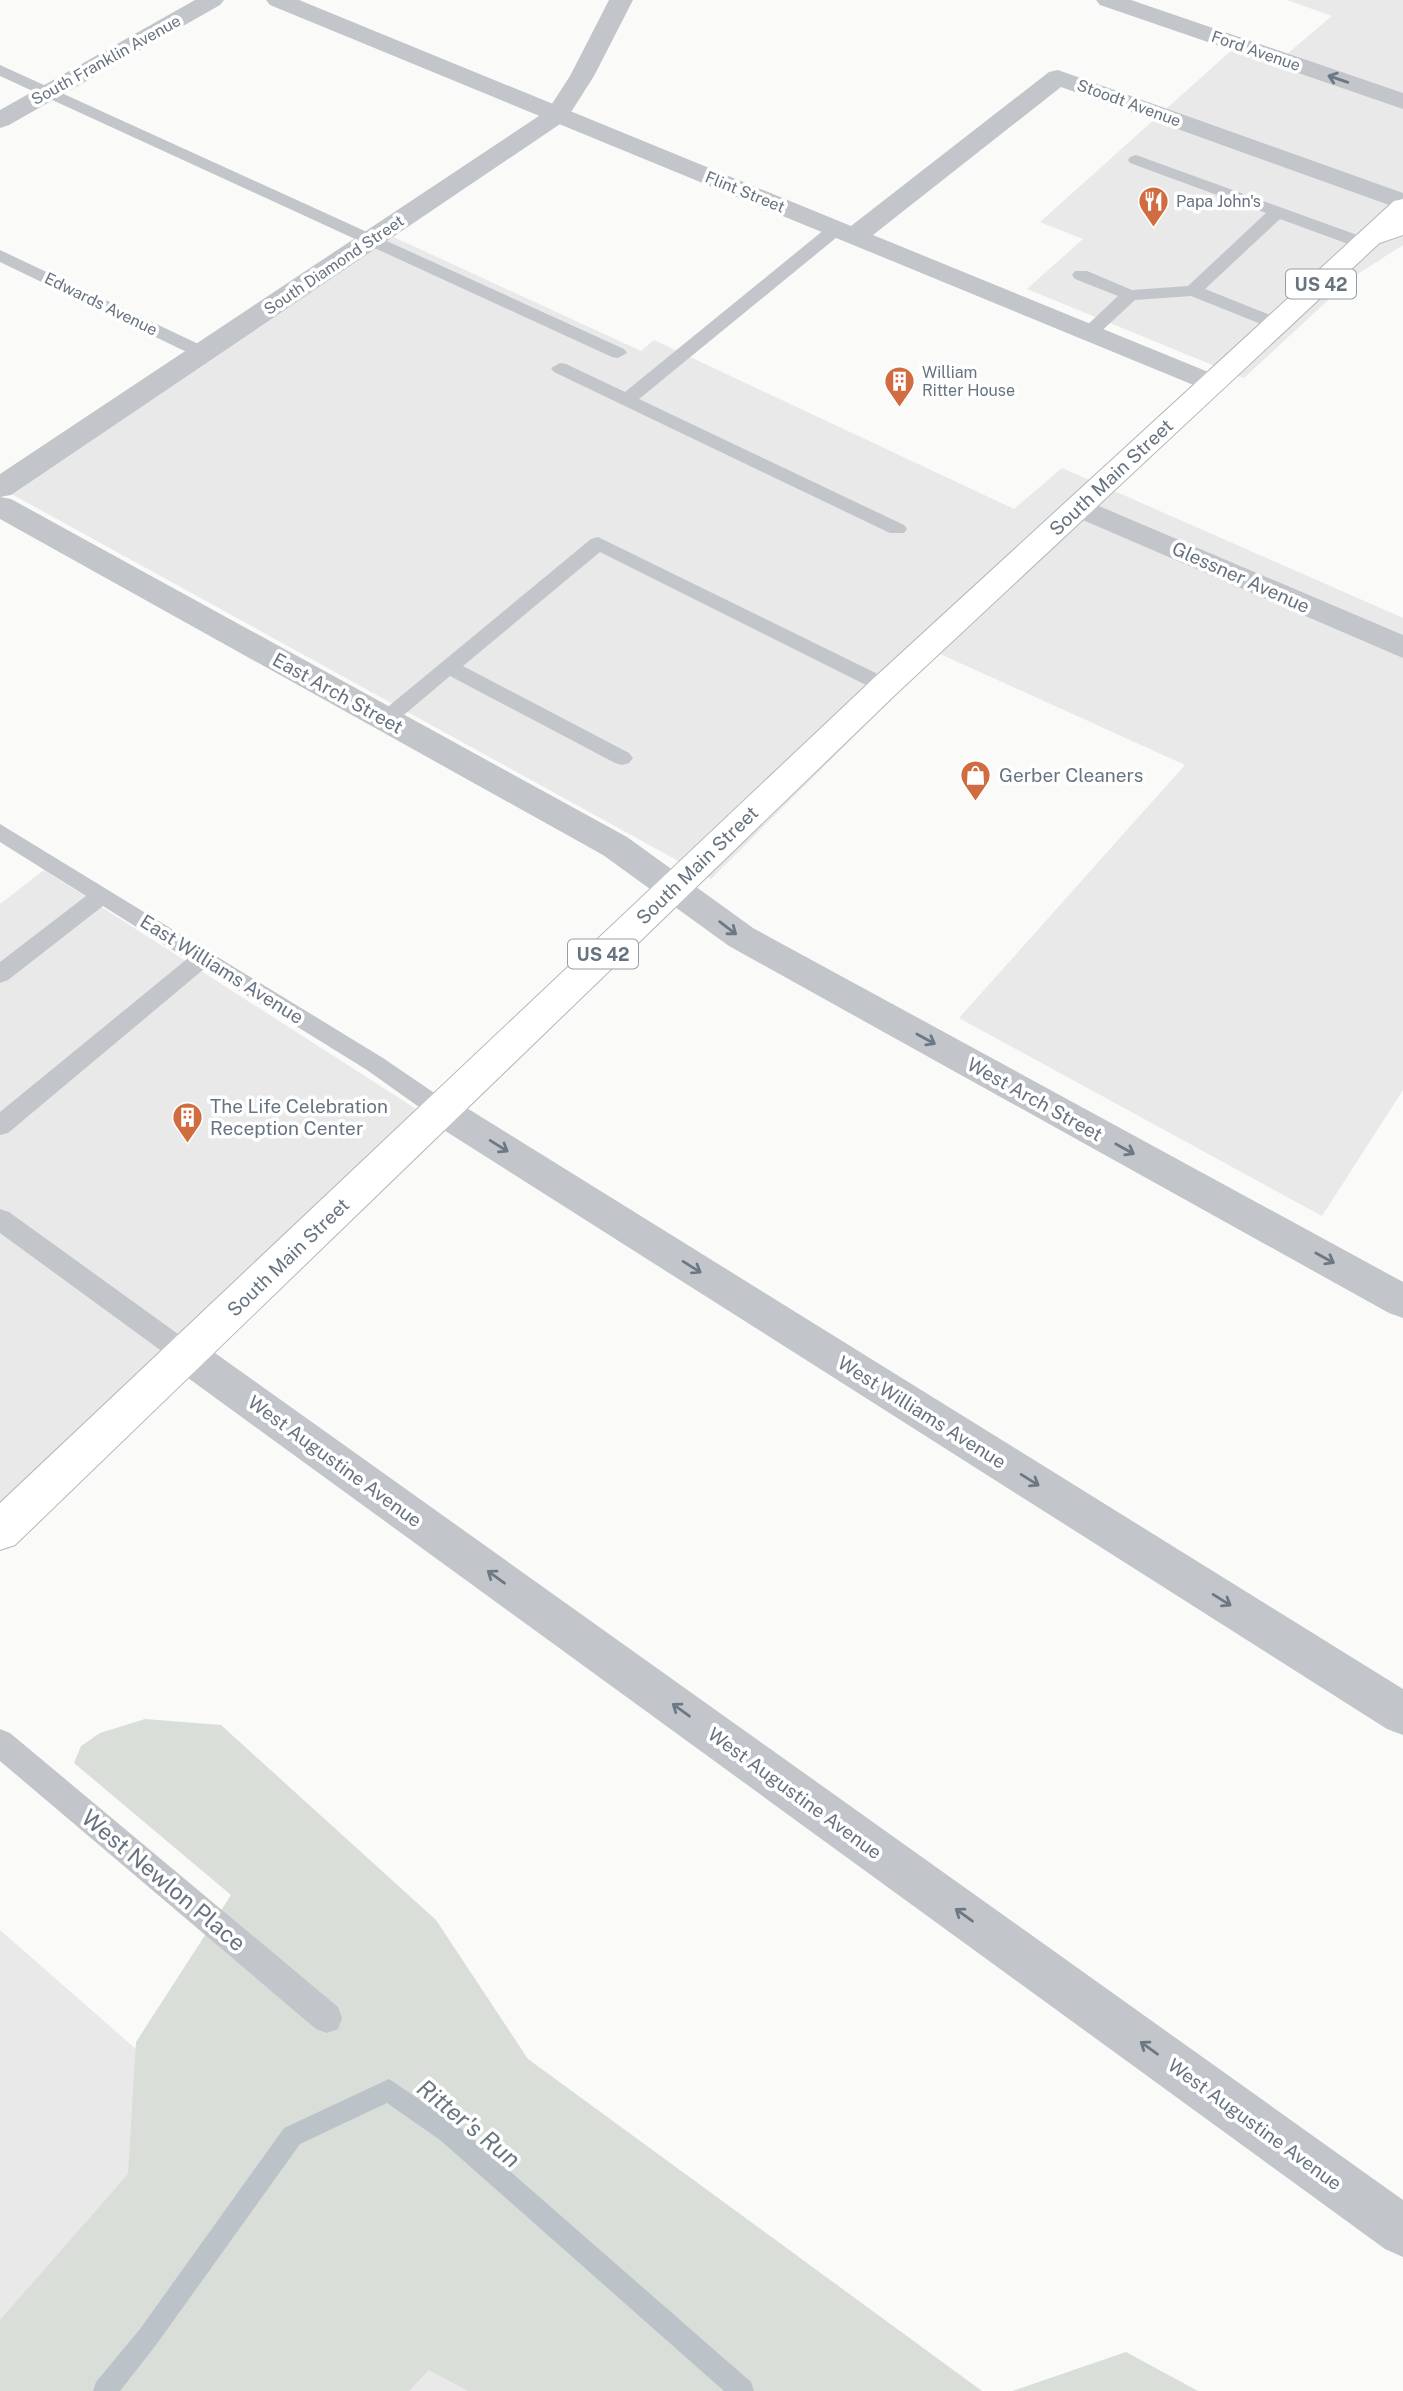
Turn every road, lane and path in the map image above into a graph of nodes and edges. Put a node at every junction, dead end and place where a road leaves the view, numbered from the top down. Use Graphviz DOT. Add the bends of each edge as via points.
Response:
graph roads {
  1 [pos="212,0"];
  2 [pos="278,0"];
  3 [pos="621,0"];
  4 [pos="1108,0"];
  5 [pos="0,71"];
  6 [pos="48,93"];
  7 [pos="1403,101"];
  8 [pos="557,115"];
  9 [pos="0,120"];
  10 [pos="1136,160"];
  11 [pos="1403,204"];
  12 [pos="1277,212"];
  13 [pos="1403,226"];
  14 [pos="845,233"];
  15 [pos="373,239"];
  16 [pos="1368,241"];
  17 [pos="0,255"];
  18 [pos="1081,275"];
  19 [pos="1193,291"];
  20 [pos="1130,295"];
  21 [pos="1277,324"];
  22 [pos="1089,333"];
  23 [pos="203,353"];
  24 [pos="618,353"];
  25 [pos="560,368"];
  26 [pos="1213,384"];
  27 [pos="627,400"];
  28 [pos="0,488"];
  29 [pos="0,506"];
  30 [pos="1080,506"];
  31 [pos="897,529"];
  32 [pos="1403,647"];
  33 [pos="449,667"];
  34 [pos="885,686"];
  35 [pos="385,720"];
  36 [pos="622,758"];
  37 [pos="0,832"];
  38 [pos="674,886"];
  39 [pos="102,895"];
  40 [pos="203,958"];
  41 [pos="0,974"];
  42 [pos="441,1110"];
  43 [pos="0,1126"];
  44 [pos="0,1219"];
  45 [pos="1403,1301"];
  46 [pos="187,1355"];
  47 [pos="0,1531"];
  48 [pos="1403,1714"];
  49 [pos="0,1743"];
  50 [pos="327,2018"];
  51 [pos="1403,2231"];
  1 -- 6 [label="street, South Franklin Avenue"];
  2 -- 8 [label="street, Flint Street"];
  3 -- 8 [label="street, South Diamond Street"];
  7 -- 4 [label="street, Ford Avenue, one-way"];
  5 -- 6 [label="lane"];
  6 -- 9 [label="street, South Franklin Avenue"];
  6 -- 15 [label="lane"];
  8 -- 14 [label="street, Flint Street"];
  8 -- 15 [label="street, South Diamond Street"];
  10 -- 12 [label="lane"];
  11 -- 14 [label="street, Stoodt Avenue" via="1058,77"];
  11 -- 16 [label="main road, South Main Street"];
  12 -- 16 [label="lane"];
  12 -- 19 [label="lane"];
  13 -- 16 [label="main road, US 42"];
  14 -- 22 [label="street, Flint Street"];
  14 -- 27 [label="lane"];
  15 -- 23 [label="street, South Diamond Street"];
  15 -- 24 [label="lane"];
  16 -- 21 [label="main road, South Main Street / US 42"];
  17 -- 23 [label="lane, Edwards Avenue"];
  18 -- 20 [label="lane"];
  19 -- 20 [label="lane"];
  19 -- 21 [label="lane"];
  20 -- 22 [label="lane"];
  21 -- 26 [label="main road, South Main Street / US 42"];
  22 -- 26 [label="street, Flint Street"];
  23 -- 28 [label="street, South Diamond Street"];
  25 -- 27 [label="lane"];
  26 -- 30 [label="main road, South Main Street / US 42"];
  27 -- 31 [label="lane"];
  29 -- 35 [label="street, East Arch Street"];
  30 -- 32 [label="street, Glessner Avenue"];
  30 -- 34 [label="main road, South Main Street / US 42"];
  33 -- 34 [label="lane" via="598,543"];
  33 -- 35 [label="lane"];
  33 -- 36 [label="lane"];
  34 -- 38 [label="main road, South Main Street / US 42"];
  35 -- 38 [label="street, East Arch Street" via="615,846"];
  37 -- 39 [label="lane, East Williams Avenue"];
  38 -- 42 [label="main road, South Main Street / US 42"];
  38 -- 45 [label="street, West Arch Street, one-way" via="741,937"];
  39 -- 40 [label="lane, East Williams Avenue"];
  39 -- 41 [label="lane"];
  40 -- 42 [label="lane, East Williams Avenue"];
  40 -- 43 [label="lane"];
  42 -- 46 [label="main road, South Main Street / US 42"];
  42 -- 48 [label="street, West Williams Avenue, one-way"];
  44 -- 46 [label="lane"];
  46 -- 47 [label="main road, South Main Street / US 42"];
  51 -- 46 [label="street, West Augustine Avenue, one-way"];
  49 -- 50 [label="lane, West Newlon Place"];
}
